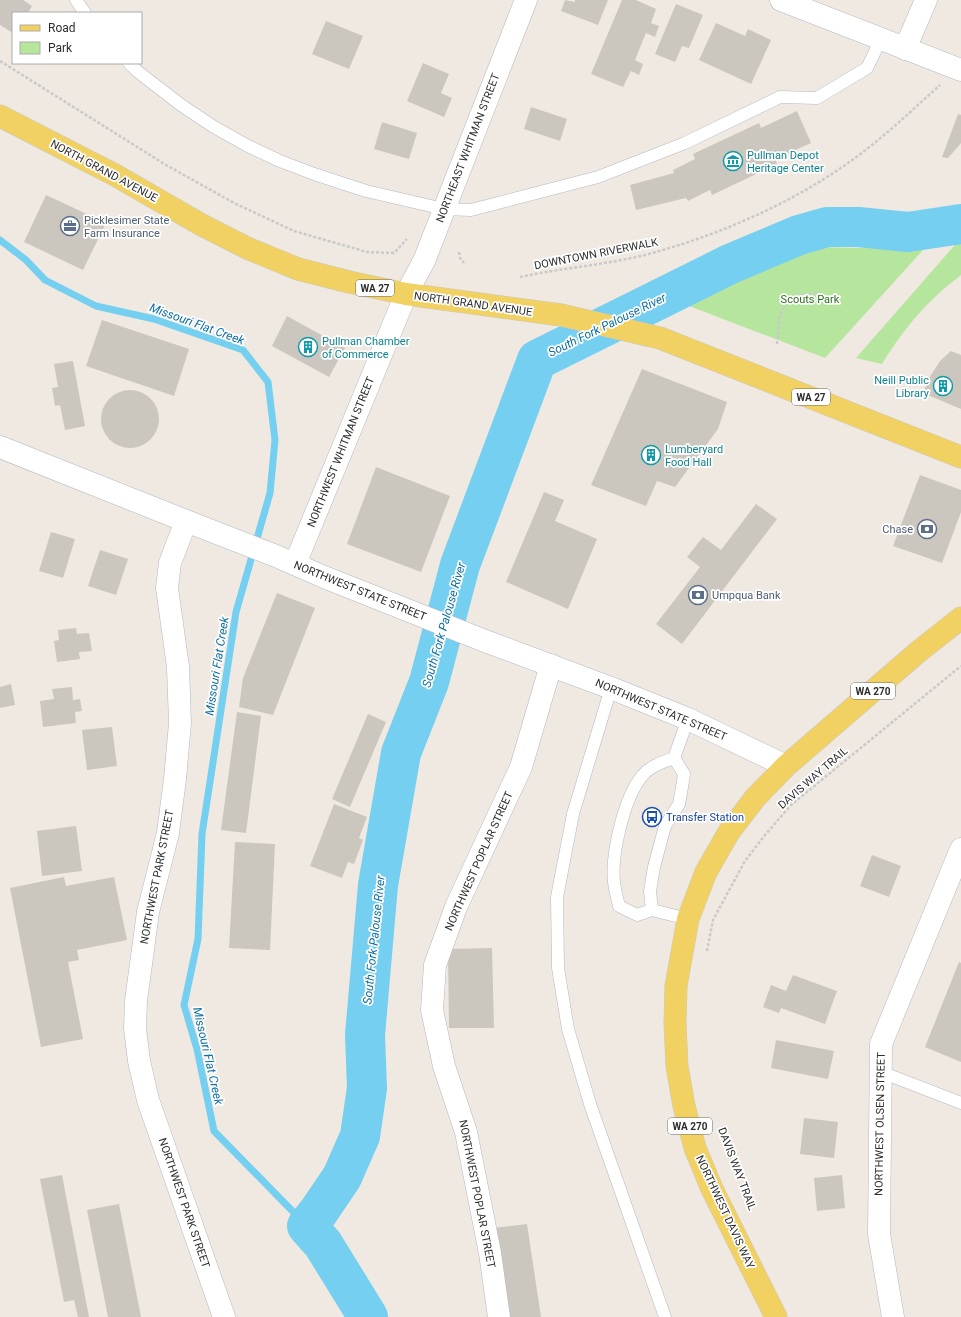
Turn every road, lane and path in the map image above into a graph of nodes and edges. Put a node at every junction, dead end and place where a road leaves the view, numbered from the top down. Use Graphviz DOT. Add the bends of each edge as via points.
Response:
graph roads {
  1 [pos="76,0"];
  2 [pos="526,0"];
  3 [pos="780,0"];
  4 [pos="926,0"];
  5 [pos="84,12"];
  6 [pos="881,40"];
  7 [pos="905,49"];
  8 [pos="0,62"];
  9 [pos="131,64"];
  10 [pos="959,69"];
  11 [pos="0,116"];
  12 [pos="444,209"];
  13 [pos="459,252"];
  14 [pos="394,253"];
  15 [pos="464,263"];
  16 [pos="520,277"];
  17 [pos="406,294"];
  18 [pos="834,300"];
  19 [pos="777,344"];
  20 [pos="0,447"];
  21 [pos="961,457"];
  22 [pos="186,521"];
  23 [pos="285,560"];
  24 [pos="961,618"];
  25 [pos="551,665"];
  26 [pos="961,666"];
  27 [pos="611,688"];
  28 [pos="688,719"];
  29 [pos="674,758"];
  30 [pos="786,766"];
  31 [pos="961,850"];
  32 [pos="652,910"];
  33 [pos="688,919"];
  34 [pos="706,956"];
  35 [pos="880,1072"];
  36 [pos="961,1103"];
  37 [pos="224,1317"];
  38 [pos="499,1317"];
  39 [pos="665,1317"];
  40 [pos="776,1317"];
  41 [pos="893,1317"];
  1 -- 5 [label="lane"];
  2 -- 12 [label="street, NORTHEAST WHITMAN STREET"];
  3 -- 6 [label="street"];
  4 -- 7 [label="street"];
  6 -- 7 [label="street"];
  6 -- 12 [label="lane" via="867,68 817,98 780,97 686,143 598,177 471,210"];
  7 -- 10 [label="street"];
  8 -- 14 [label="path" via="166,165 234,203 294,231 367,252"];
  9 -- 12 [label="lane" via="181,105 214,127 280,161 366,190"];
  10 -- 16 [label="path, DOWNTOWN RIVERWALK" via="885,135 847,164 816,184 734,226 643,255"];
  11 -- 17 [label="main road, NORTH GRAND AVENUE / WA 27" via="247,248 298,269"];
  12 -- 17 [label="street, NORTHEAST WHITMAN STREET" via="424,261"];
  13 -- 15 [label="path"];
  17 -- 21 [label="main road, NORTH GRAND AVENUE / WA 27" via="561,315 660,338"];
  17 -- 23 [label="street, NORTHWEST WHITMAN STREET"];
  18 -- 19 [label="path" via="816,293 789,297 780,315"];
  20 -- 22 [label="street, NORTHWEST STATE STREET"];
  22 -- 23 [label="street, NORTHWEST STATE STREET"];
  22 -- 37 [label="street, NORTHWEST PARK STREET" via="170,563 167,588 178,667 180,723 175,779 168,833 148,912 136,1001 135,1028 148,1100"];
  23 -- 25 [label="street, NORTHWEST STATE STREET"];
  24 -- 30 [label="main road, NORTHWEST DAVIS WAY / WA 270"];
  25 -- 27 [label="street, NORTHWEST STATE STREET"];
  25 -- 38 [label="street, NORTHWEST POPLAR STREET" via="521,767 456,907 435,965 432,1010 444,1066 466,1132 490,1253"];
  26 -- 34 [label="path, DAVIS WAY TRAIL" via="791,805 745,861 713,920"];
  27 -- 28 [label="street, NORTHWEST STATE STREET"];
  27 -- 39 [label="lane" via="573,814 557,897 558,968 568,1030 590,1104"];
  28 -- 29 [label="lane"];
  28 -- 30 [label="street, NORTHWEST STATE STREET"];
  29 -- 32 [label="lane" via="684,774 680,804 665,826 654,867 650,891"];
  29 -- 32 [label="lane" via="655,765 642,776 629,798 614,852 614,882 619,906 637,915"];
  30 -- 33 [label="main road, NORTHWEST DAVIS WAY / WA 270" via="754,798 729,832 706,872"];
  31 -- 35 [label="street, NORTHWEST OLSEN STREET" via="881,1044"];
  32 -- 33 [label="lane"];
  33 -- 40 [label="main road, NORTHWEST DAVIS WAY / WA 270" via="676,986 675,1017 677,1066 684,1106 695,1148 712,1189"];
  35 -- 36 [label="lane"];
  35 -- 41 [label="street, NORTHWEST OLSEN STREET" via="879,1234"];
}
